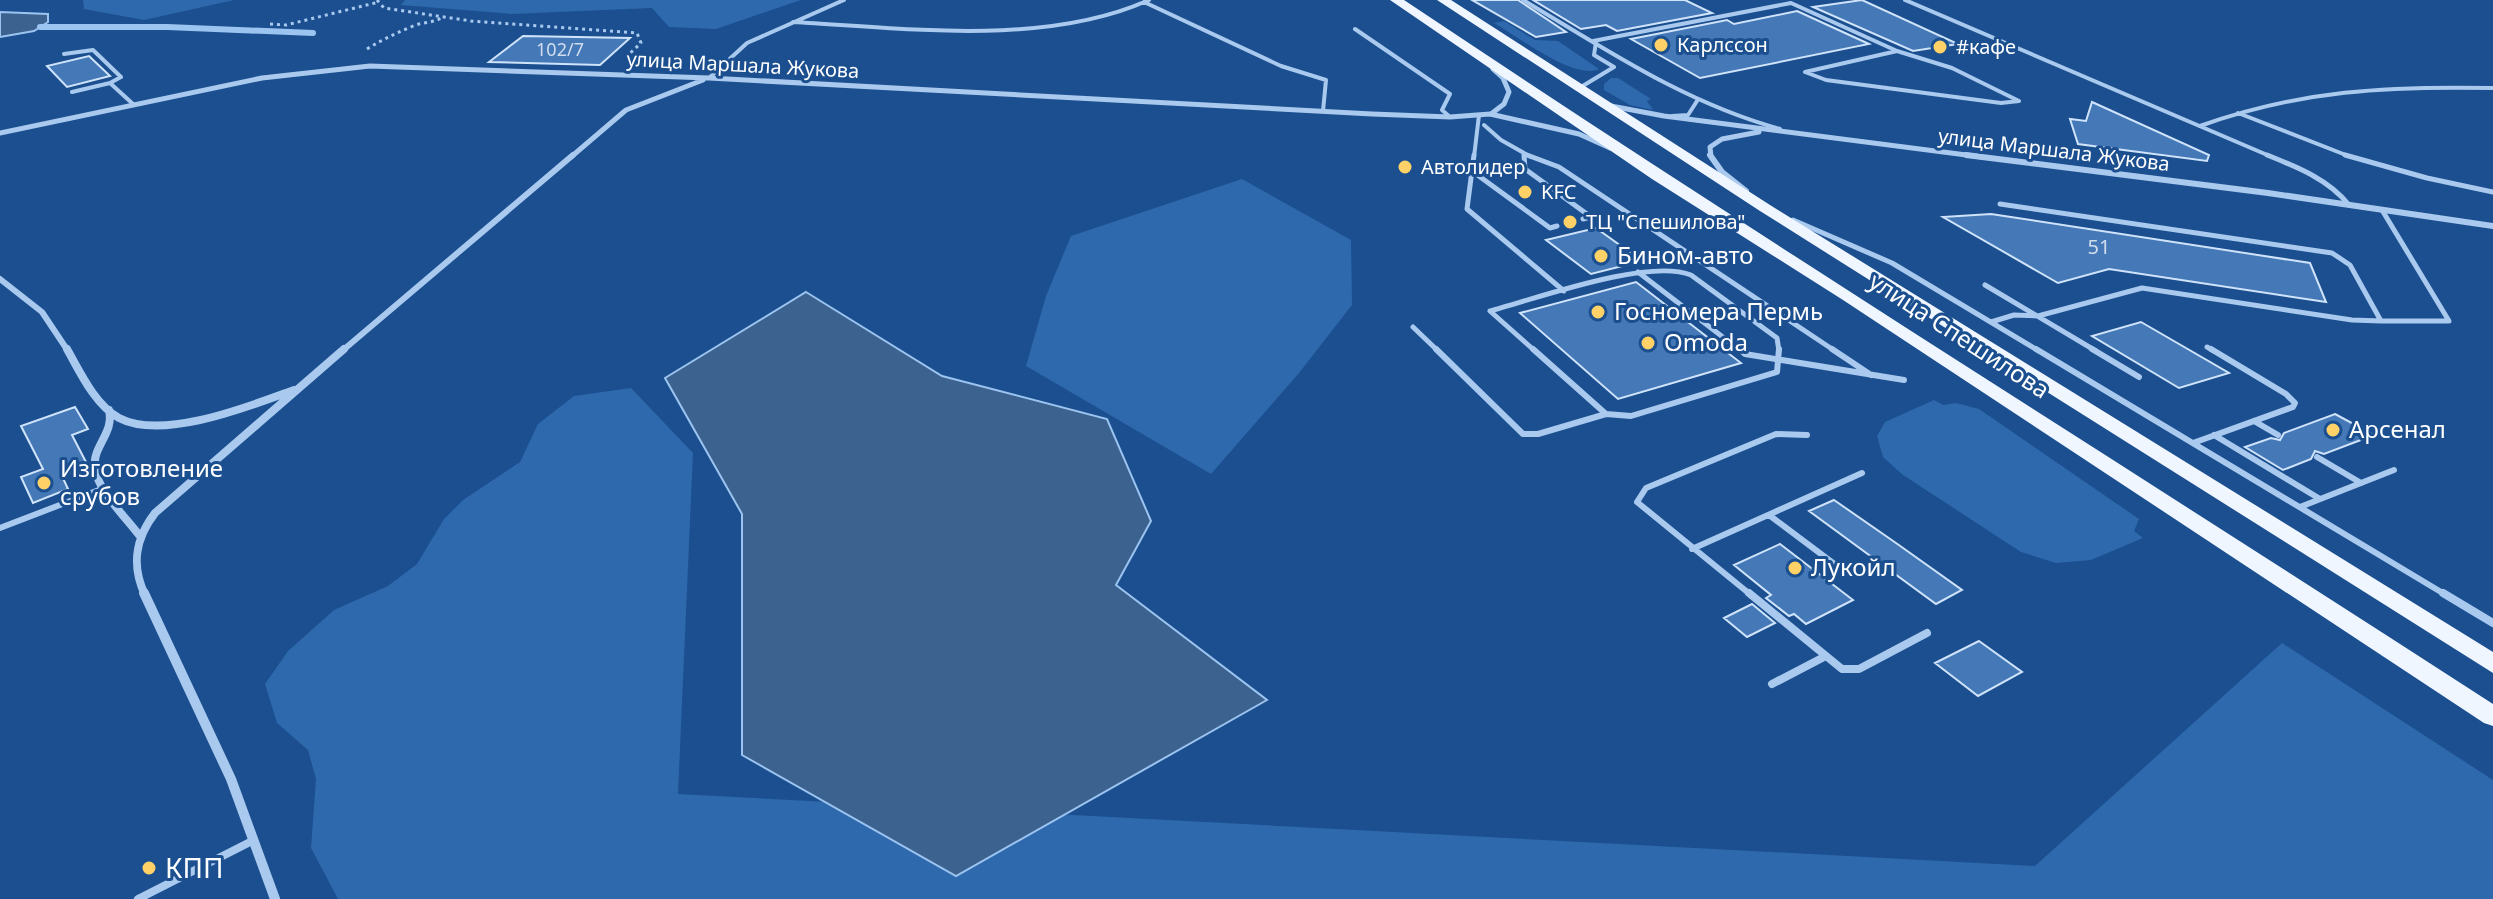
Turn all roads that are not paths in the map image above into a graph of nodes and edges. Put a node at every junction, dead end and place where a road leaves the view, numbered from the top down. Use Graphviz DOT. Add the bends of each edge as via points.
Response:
graph roads {
  1 [pos="844,0"];
  2 [pos="1149,0"];
  3 [pos="1388,0"];
  4 [pos="1443,0"];
  5 [pos="1523,0"];
  6 [pos="1905,0"];
  7 [pos="1142,1"];
  8 [pos="1403,4"];
  9 [pos="793,22"];
  10 [pos="1355,29"];
  11 [pos="1594,42"];
  12 [pos="1474,51"];
  13 [pos="1897,51"];
  14 [pos="64,54"];
  15 [pos="709,78"];
  16 [pos="110,83"];
  17 [pos="1581,87"];
  18 [pos="2493,88"];
  19 [pos="72,92"];
  20 [pos="1697,101"];
  21 [pos="133,104"];
  22 [pos="1610,106"];
  23 [pos="1323,111"];
  24 [pos="2238,113"];
  25 [pos="1490,114"];
  26 [pos="1479,115"];
  27 [pos="1664,116"];
  28 [pos="1450,117"];
  29 [pos="1484,125"];
  30 [pos="2200,126"];
  31 [pos="0,133"];
  32 [pos="1796,133"];
  33 [pos="1524,155"];
  34 [pos="1472,171"];
  35 [pos="1657,176"];
  36 [pos="2493,192"];
  37 [pos="2000,204"];
  38 [pos="2349,205"];
  39 [pos="1765,208"];
  40 [pos="2382,210"];
  41 [pos="1583,219"];
  42 [pos="1557,226"];
  43 [pos="2493,226"];
  44 [pos="1638,272"];
  45 [pos="1,282"];
  46 [pos="1985,285"];
  47 [pos="1564,291"];
  48 [pos="2038,316"];
  49 [pos="2381,321"];
  50 [pos="1991,322"];
  51 [pos="1413,327"];
  52 [pos="2207,347"];
  53 [pos="1778,359"];
  54 [pos="1871,375"];
  55 [pos="2139,377"];
  56 [pos="1904,380"];
  57 [pos="302,387"];
  58 [pos="108,409"];
  59 [pos="1606,414"];
  60 [pos="2254,421"];
  61 [pos="1807,435"];
  62 [pos="2214,435"];
  63 [pos="2278,435"];
  64 [pos="2193,443"];
  65 [pos="2317,457"];
  66 [pos="2394,470"];
  67 [pos="1862,473"];
  68 [pos="2361,483"];
  69 [pos="104,488"];
  70 [pos="2320,499"];
  71 [pos="2300,507"];
  72 [pos="1769,515"];
  73 [pos="0,528"];
  74 [pos="139,535"];
  75 [pos="1692,549"];
  76 [pos="1841,569"];
  77 [pos="2493,623"];
  78 [pos="1927,633"];
  79 [pos="1824,657"];
  80 [pos="2493,664"];
  81 [pos="1772,684"];
  82 [pos="2493,716"];
  83 [pos="257,838"];
  84 [pos="138,899"];
  85 [pos="275,899"];
  1 -- 9 [label="lane"];
  2 -- 7 [label="lane"];
  3 -- 8 [label="lane"];
  4 -- 17 [label="main road, улица Спешилова"];
  5 -- 11 [label="lane"];
  6 -- 30 [label="lane"];
  7 -- 9 [label="lane" via="1116,15 994,32"];
  7 -- 23 [label="lane" via="1281,66 1326,80"];
  8 -- 12 [label="main road, улица Спешилова"];
  9 -- 15 [label="lane" via="747,43"];
  10 -- 28 [label="lane" via="1450,94 1442,110"];
  11 -- 13 [label="lane" via="1791,3"];
  11 -- 17 [label="lane" via="1594,55 1614,67"];
  11 -- 20 [label="lane"];
  12 -- 25 [label="street" via="1503,78 1509,92 1504,104"];
  12 -- 35 [label="main road, улица Спешилова"];
  13 -- 13 [label="lane" via="1805,72 1817,79 2019,101 1952,68"];
  14 -- 16 [label="lane" via="93,50 121,77"];
  15 -- 21 [label="street, улица Маршала Жукова" via="340,68"];
  15 -- 23 [label="street, улица Маршала Жукова"];
  15 -- 57 [label="street" via="626,110"];
  16 -- 19 [label="lane"];
  16 -- 21 [label="lane"];
  17 -- 22 [label="main road, улица Спешилова"];
  18 -- 24 [label="lane" via="2311,95"];
  20 -- 27 [label="lane" via="1688,115"];
  20 -- 32 [label="lane" via="1755,124"];
  21 -- 31 [label="street, улица Маршала Жукова"];
  22 -- 27 [label="street, улица Маршала Жукова"];
  22 -- 39 [label="main road, улица Спешилова"];
  23 -- 28 [label="street, улица Маршала Жукова"];
  24 -- 30 [label="lane"];
  24 -- 36 [label="lane" via="2371,164"];
  25 -- 26 [label="street, улица Маршала Жукова"];
  25 -- 35 [label="street, улица Маршала Жукова" via="1579,134"];
  26 -- 28 [label="street, улица Маршала Жукова"];
  26 -- 34 [label="lane"];
  27 -- 32 [label="street, улица Маршала Жукова"];
  29 -- 33 [label="lane"];
  30 -- 38 [label="lane" via="2308,172 2338,191"];
  32 -- 38 [label="street, улица Маршала Жукова"];
  32 -- 39 [label="street" via="1754,132 1710,147 1714,167"];
  33 -- 41 [label="lane" via="1525,169 1591,217"];
  33 -- 54 [label="lane" via="1559,167"];
  34 -- 42 [label="lane" via="1550,228"];
  34 -- 47 [label="lane" via="1469,213"];
  35 -- 82 [label="main road, улица Спешилова"];
  37 -- 49 [label="lane" via="2332,253 2350,265"];
  38 -- 40 [label="street, улица Маршала Жукова"];
  39 -- 50 [label="lane" via="1892,263"];
  39 -- 80 [label="main road, улица Спешилова"];
  40 -- 43 [label="street, улица Маршала Жукова"];
  40 -- 49 [label="lane" via="2449,321"];
  44 -- 47 [label="lane"];
  44 -- 53 [label="lane" via="1745,354"];
  44 -- 53 [label="lane" via="1676,269 1691,275 1777,338"];
  45 -- 58 [label="street" via="28,298 47,319"];
  46 -- 48 [label="lane"];
  47 -- 59 [label="lane" via="1490,311"];
  48 -- 49 [label="lane" via="2142,288"];
  48 -- 50 [label="lane" via="2014,315"];
  48 -- 55 [label="lane"];
  50 -- 64 [label="lane"];
  51 -- 59 [label="lane" via="1523,434"];
  52 -- 60 [label="lane" via="2295,403"];
  53 -- 54 [label="lane"];
  53 -- 59 [label="lane" via="1777,372 1631,416"];
  54 -- 56 [label="lane"];
  57 -- 58 [label="street" via="241,410 182,422 135,424"];
  57 -- 74 [label="street" via="192,478"];
  58 -- 69 [label="street" via="110,425 93,464"];
  60 -- 62 [label="lane"];
  60 -- 63 [label="lane"];
  61 -- 75 [label="lane" via="1776,434 1646,488 1637,502"];
  62 -- 64 [label="lane"];
  62 -- 70 [label="lane"];
  64 -- 71 [label="lane"];
  65 -- 68 [label="lane"];
  66 -- 68 [label="lane"];
  67 -- 72 [label="lane"];
  68 -- 70 [label="lane"];
  69 -- 73 [label="lane"];
  69 -- 74 [label="street"];
  70 -- 71 [label="lane"];
  71 -- 77 [label="lane"];
  72 -- 75 [label="lane"];
  72 -- 76 [label="lane"];
  74 -- 83 [label="street" via="135,570 141,586"];
  75 -- 79 [label="lane"];
  78 -- 79 [label="lane" via="1851,671"];
  79 -- 81 [label="lane"];
  83 -- 84 [label="lane"];
  83 -- 85 [label="street"];
}
